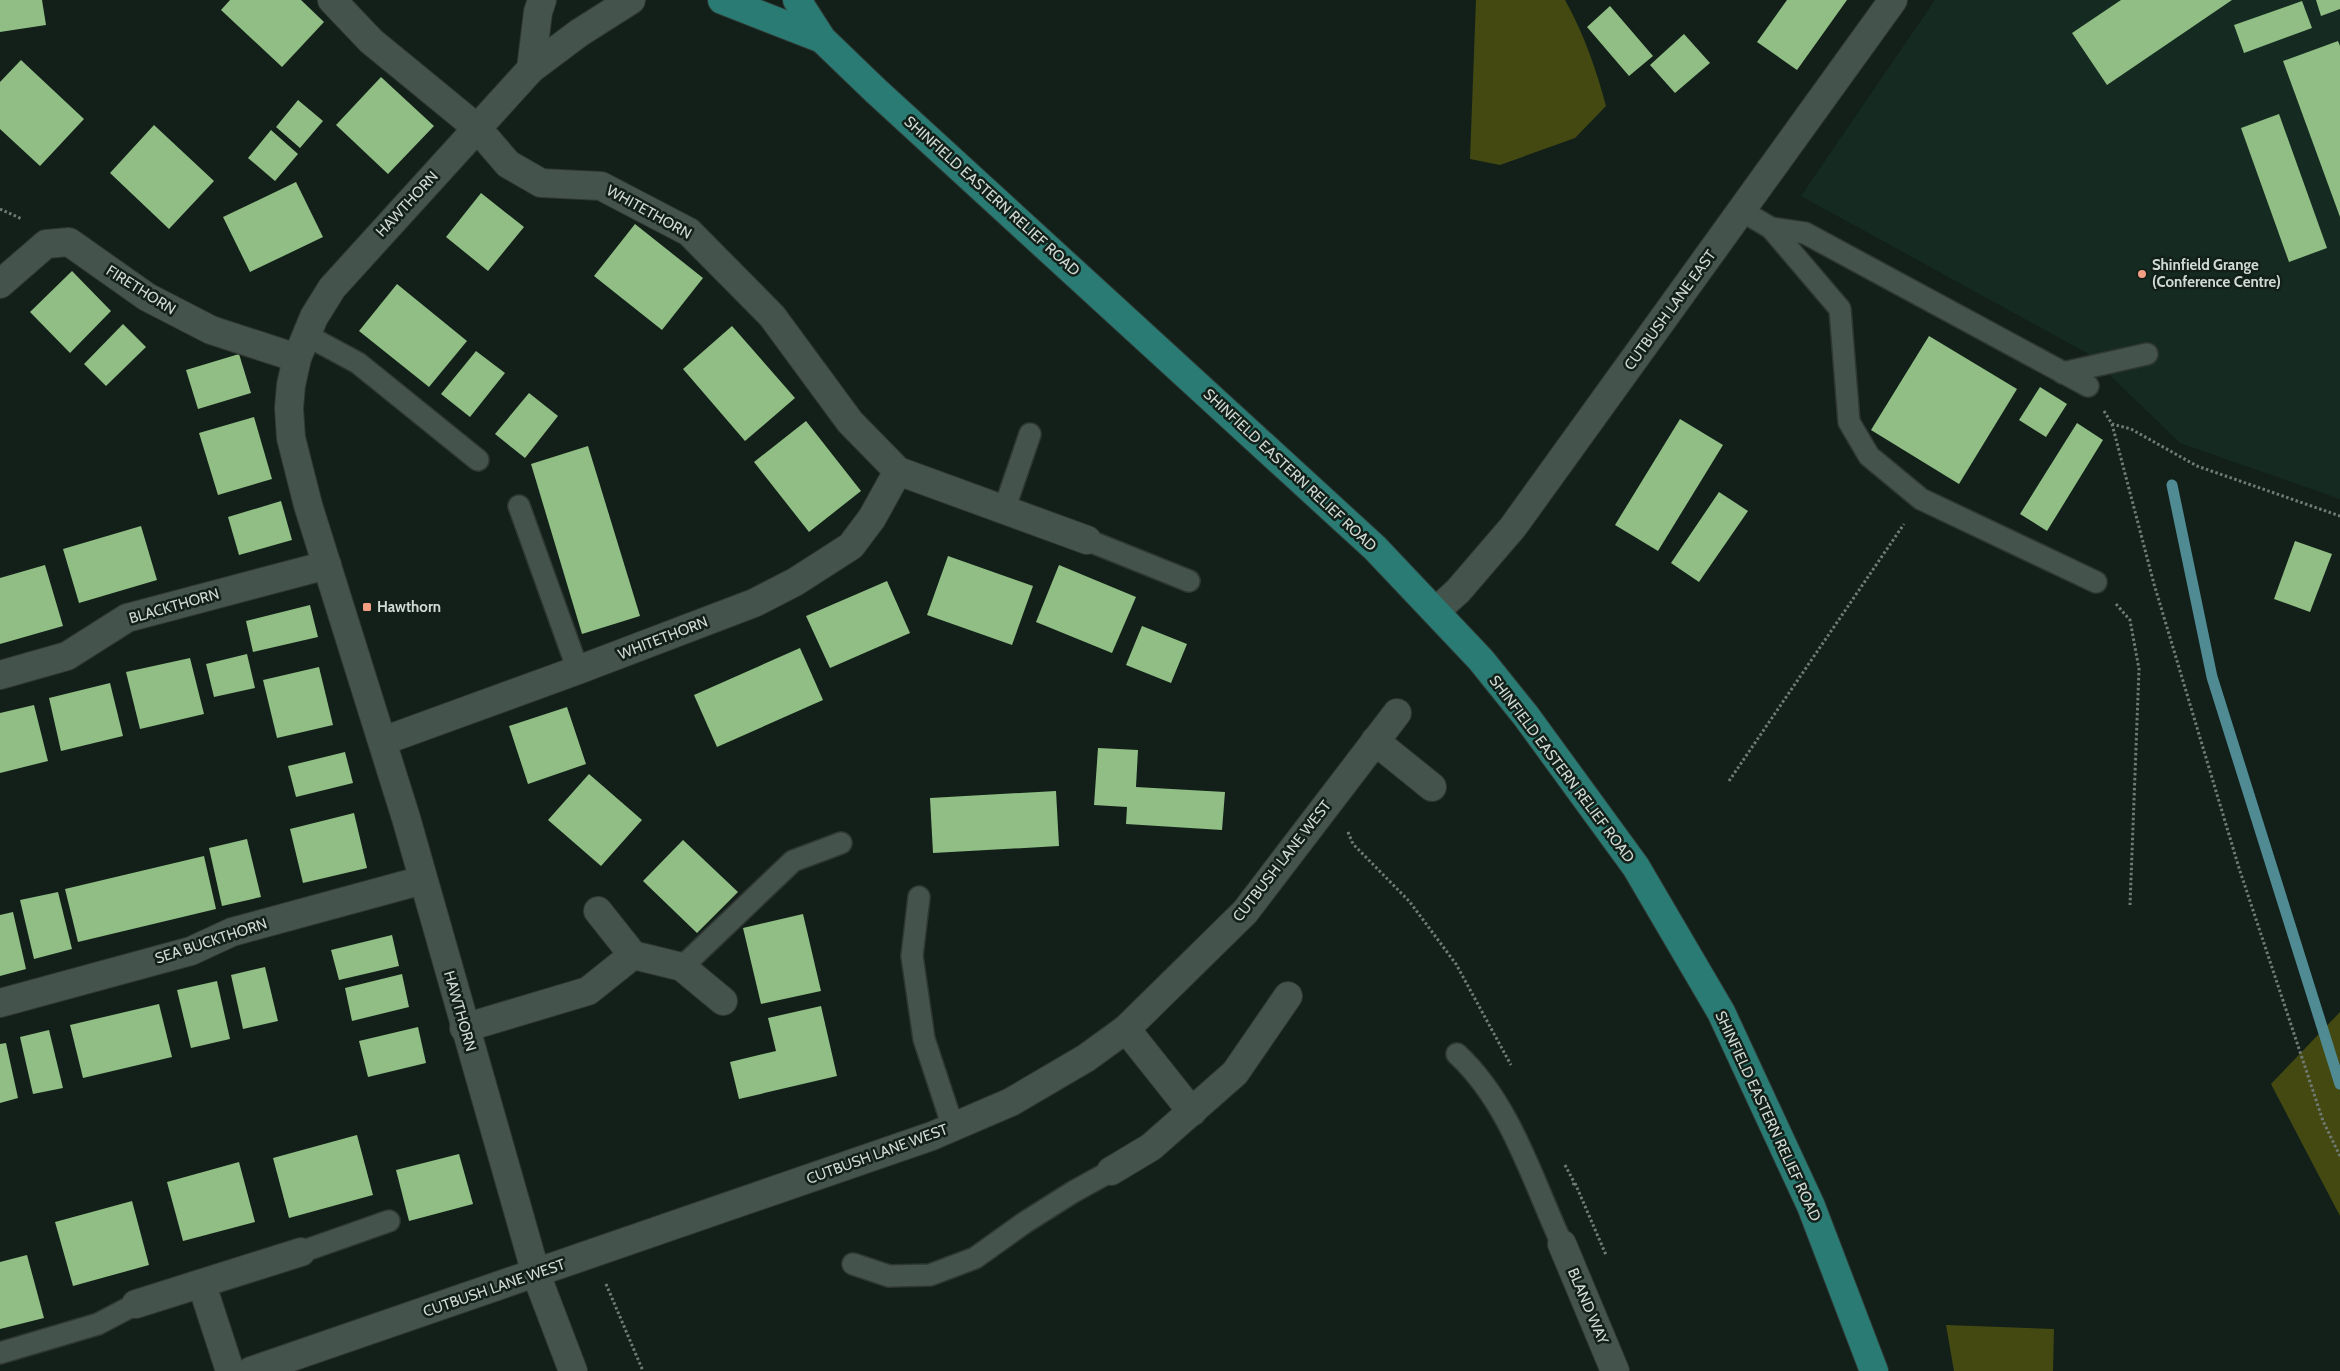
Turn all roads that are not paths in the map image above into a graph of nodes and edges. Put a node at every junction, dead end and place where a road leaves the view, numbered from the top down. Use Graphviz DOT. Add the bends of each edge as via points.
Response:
graph roads {
  1 [pos="332,0"];
  2 [pos="542,0"];
  3 [pos="631,0"];
  4 [pos="722,0"];
  5 [pos="797,0"];
  6 [pos="1893,0"];
  7 [pos="822,39"];
  8 [pos="531,69"];
  9 [pos="477,128"];
  10 [pos="1742,211"];
  11 [pos="1771,228"];
  12 [pos="0,284"];
  13 [pos="302,346"];
  14 [pos="2147,354"];
  15 [pos="2063,373"];
  16 [pos="2088,386"];
  17 [pos="1030,434"];
  18 [pos="478,460"];
  19 [pos="898,472"];
  20 [pos="519,506"];
  21 [pos="1004,510"];
  22 [pos="1088,540"];
  23 [pos="327,565"];
  24 [pos="1189,581"];
  25 [pos="2096,582"];
  26 [pos="1436,612"];
  27 [pos="578,670"];
  28 [pos="0,675"];
  29 [pos="1397,713"];
  30 [pos="383,741"];
  31 [pos="1375,741"];
  32 [pos="1432,787"];
  33 [pos="841,842"];
  34 [pos="423,880"];
  35 [pos="919,897"];
  36 [pos="598,911"];
  37 [pos="633,955"];
  38 [pos="682,967"];
  39 [pos="1288,996"];
  40 [pos="723,1001"];
  41 [pos="0,1002"];
  42 [pos="464,1028"];
  43 [pos="1126,1029"];
  44 [pos="1457,1054"];
  45 [pos="1192,1112"];
  46 [pos="953,1127"];
  47 [pos="1111,1172"];
  48 [pos="389,1221"];
  49 [pos="1562,1244"];
  50 [pos="301,1252"];
  51 [pos="853,1264"];
  52 [pos="536,1274"];
  53 [pos="202,1285"];
  54 [pos="136,1304"];
  55 [pos="0,1353"];
  56 [pos="1611,1370"];
  57 [pos="230,1371"];
  58 [pos="251,1371"];
  59 [pos="573,1371"];
  60 [pos="1874,1371"];
  1 -- 9 [label="street, WHITETHORN" via="371,41"];
  2 -- 8 [label="street"];
  3 -- 8 [label="street, HAWTHORN"];
  4 -- 7 [label="main road, SHINFIELD EASTERN RELIEF ROAD"];
  5 -- 7 [label="main road, SHINFIELD EASTERN RELIEF ROAD"];
  6 -- 10 [label="street, CUTBUSH LANE EAST"];
  7 -- 26 [label="main road, SHINFIELD EASTERN RELIEF ROAD" via="1375,548"];
  8 -- 9 [label="street, HAWTHORN"];
  9 -- 13 [label="street, HAWTHORN" via="332,288 321,303"];
  9 -- 19 [label="street, WHITETHORN" via="508,164 541,183 601,186 689,232 772,316 850,422"];
  10 -- 11 [label="lane"];
  10 -- 26 [label="street, CUTBUSH LANE EAST" via="1513,527"];
  11 -- 15 [label="lane" via="1805,233"];
  11 -- 25 [label="lane" via="1840,309 1849,422 1869,456 1921,499"];
  12 -- 13 [label="street, FIRETHORN" via="46,244 69,242 147,297 211,330"];
  13 -- 18 [label="lane" via="358,363"];
  13 -- 23 [label="street, HAWTHORN" via="291,384 291,438"];
  14 -- 15 [label="lane"];
  15 -- 16 [label="lane"];
  17 -- 21 [label="lane"];
  19 -- 21 [label="street, WHITETHORN"];
  19 -- 27 [label="street, WHITETHORN" via="852,546 795,582 754,603"];
  20 -- 27 [label="lane"];
  21 -- 22 [label="street, WHITETHORN"];
  22 -- 24 [label="lane"];
  23 -- 28 [label="street, BLACKTHORN" via="127,618 67,656"];
  23 -- 30 [label="street, HAWTHORN"];
  26 -- 60 [label="main road, SHINFIELD EASTERN RELIEF ROAD" via="1526,716 1636,867 1693,962 1721,1012 1811,1206"];
  27 -- 30 [label="street, WHITETHORN"];
  29 -- 31 [label="street, CUTBUSH LANE WEST"];
  30 -- 34 [label="street, HAWTHORN"];
  31 -- 32 [label="street"];
  31 -- 43 [label="street, CUTBUSH LANE WEST" via="1245,912"];
  33 -- 38 [label="lane" via="793,861"];
  34 -- 41 [label="street, SEA BUCKTHORN" via="232,932 191,951"];
  34 -- 42 [label="street, HAWTHORN"];
  35 -- 46 [label="lane" via="912,956 924,1038"];
  36 -- 37 [label="street"];
  37 -- 38 [label="street"];
  37 -- 42 [label="street" via="588,992"];
  38 -- 40 [label="street"];
  39 -- 45 [label="street" via="1235,1073"];
  42 -- 52 [label="street, HAWTHORN"];
  43 -- 45 [label="street"];
  43 -- 46 [label="street, CUTBUSH LANE WEST" via="1086,1058 1011,1102"];
  44 -- 49 [label="lane" via="1474,1069 1503,1110"];
  45 -- 47 [label="street" via="1151,1147"];
  46 -- 52 [label="street, CUTBUSH LANE WEST"];
  47 -- 51 [label="lane" via="1032,1218 974,1258 930,1275 889,1276"];
  48 -- 50 [label="lane"];
  49 -- 56 [label="street, BLAND WAY"];
  50 -- 53 [label="street"];
  52 -- 58 [label="street, CUTBUSH LANE WEST"];
  52 -- 59 [label="street, HAWTHORN"];
  53 -- 54 [label="street"];
  53 -- 57 [label="street"];
  54 -- 55 [label="lane" via="98,1324"];
}
